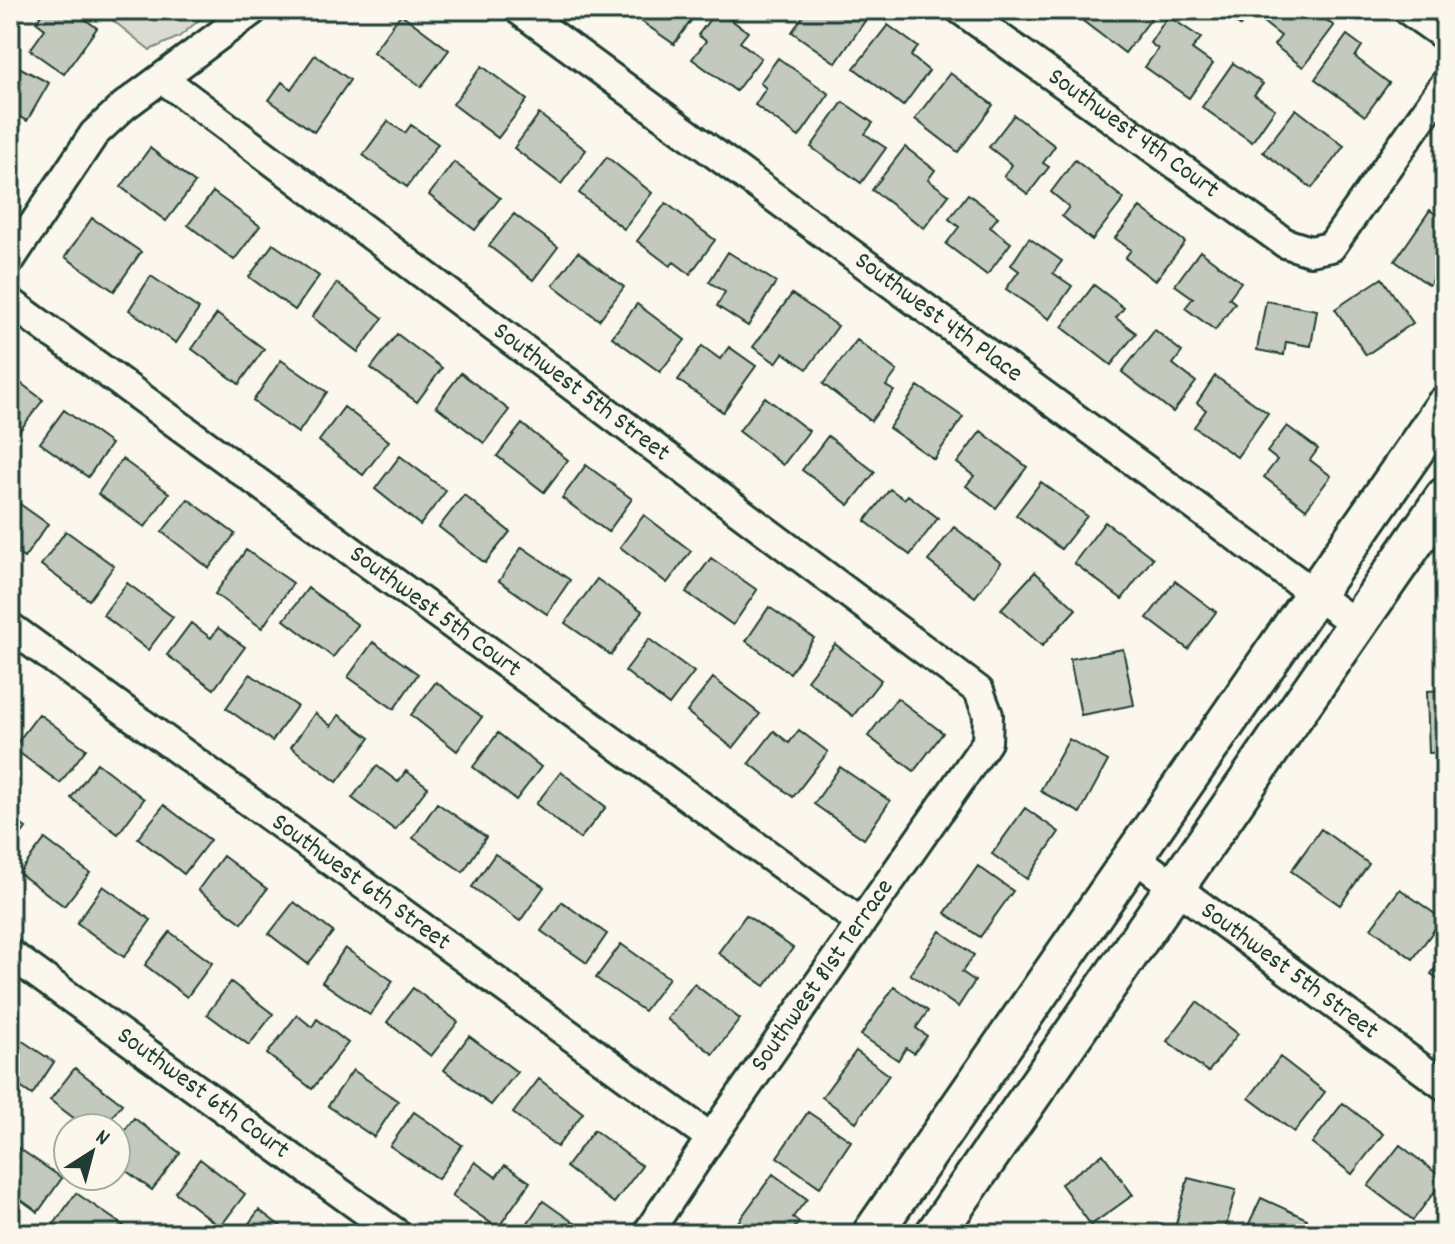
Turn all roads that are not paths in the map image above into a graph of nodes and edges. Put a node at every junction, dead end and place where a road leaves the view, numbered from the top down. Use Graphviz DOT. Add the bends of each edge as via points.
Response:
graph roads {
  1 [pos="253,10"];
  2 [pos="519,10"];
  3 [pos="961,10"];
  4 [pos="1408,10"];
  5 [pos="1445,36"];
  6 [pos="162,78"];
  7 [pos="1445,84"];
  8 [pos="10,260"];
  9 [pos="10,302"];
  10 [pos="1445,406"];
  11 [pos="1445,497"];
  12 [pos="1315,595"];
  13 [pos="1357,625"];
  14 [pos="10,627"];
  15 [pos="988,715"];
  16 [pos="1133,856"];
  17 [pos="1175,887"];
  18 [pos="860,922"];
  19 [pos="10,954"];
  20 [pos="1445,1086"];
  21 [pos="711,1138"];
  22 [pos="397,1234"];
  23 [pos="647,1234"];
  24 [pos="872,1234"];
  25 [pos="935,1234"];
  1 -- 6 [label="street"];
  2 -- 12 [label="street, Southwest 4th Place"];
  3 -- 7 [label="street, Southwest 4th Court" via="1285,243 1310,251 1331,247"];
  4 -- 5 [label="street"];
  6 -- 8 [label="street" via="94,134"];
  6 -- 15 [label="street, Southwest 5th Street" via="979,691"];
  9 -- 18 [label="street, Southwest 5th Court"];
  10 -- 12 [label="street"];
  11 -- 13 [label="street"];
  12 -- 13 [label="street, Southwest 4th Place"];
  12 -- 16 [label="street"];
  13 -- 17 [label="street"];
  14 -- 21 [label="street, Southwest 6th Street"];
  15 -- 18 [label="street, Southwest 81st Terrace" via="987,742"];
  16 -- 17 [label="street, Southwest 5th Street"];
  16 -- 24 [label="street"];
  17 -- 20 [label="street, Southwest 5th Street"];
  17 -- 25 [label="street"];
  18 -- 21 [label="street, Southwest 81st Terrace"];
  19 -- 22 [label="street, Southwest 6th Court"];
  21 -- 23 [label="street, Southwest 81st Terrace"];
}
